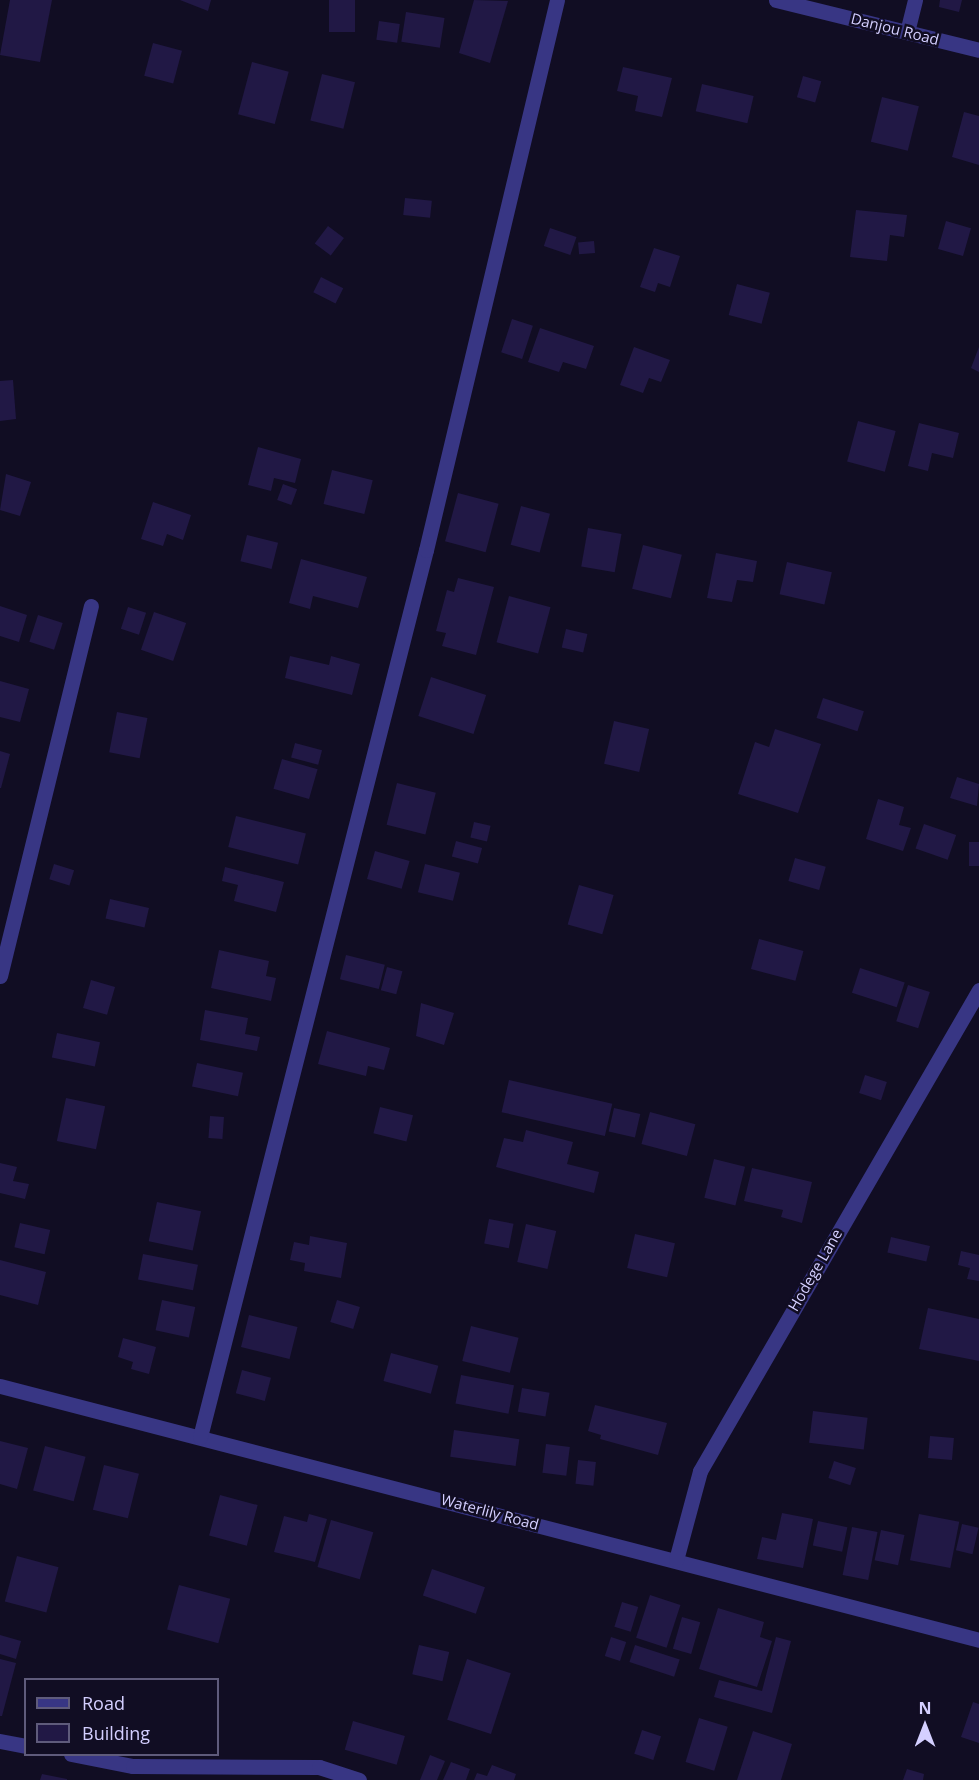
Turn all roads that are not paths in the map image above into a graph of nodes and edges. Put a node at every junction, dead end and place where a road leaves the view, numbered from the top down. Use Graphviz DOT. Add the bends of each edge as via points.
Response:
graph roads {
  1 [pos="557,0"];
  2 [pos="776,0"];
  3 [pos="915,0"];
  4 [pos="907,32"];
  5 [pos="979,50"];
  6 [pos="91,606"];
  7 [pos="0,976"];
  8 [pos="979,990"];
  9 [pos="0,1386"];
  10 [pos="200,1437"];
  11 [pos="676,1560"];
  12 [pos="979,1640"];
  13 [pos="0,1741"];
  14 [pos="24,1746"];
  15 [pos="77,1756"];
  16 [pos="359,1780"];
  1 -- 10 [label="street" via="423,562"];
  2 -- 4 [label="street, Danjou Road"];
  3 -- 4 [label="street"];
  4 -- 5 [label="street, Danjou Road"];
  6 -- 7 [label="street"];
  8 -- 11 [label="street, Hodege Lane" via="700,1471"];
  9 -- 10 [label="street, Waterlily Road"];
  10 -- 11 [label="street, Waterlily Road"];
  11 -- 12 [label="street, Waterlily Road"];
  13 -- 14 [label="street"];
  15 -- 16 [label="street" via="133,1766 319,1767"];
}
